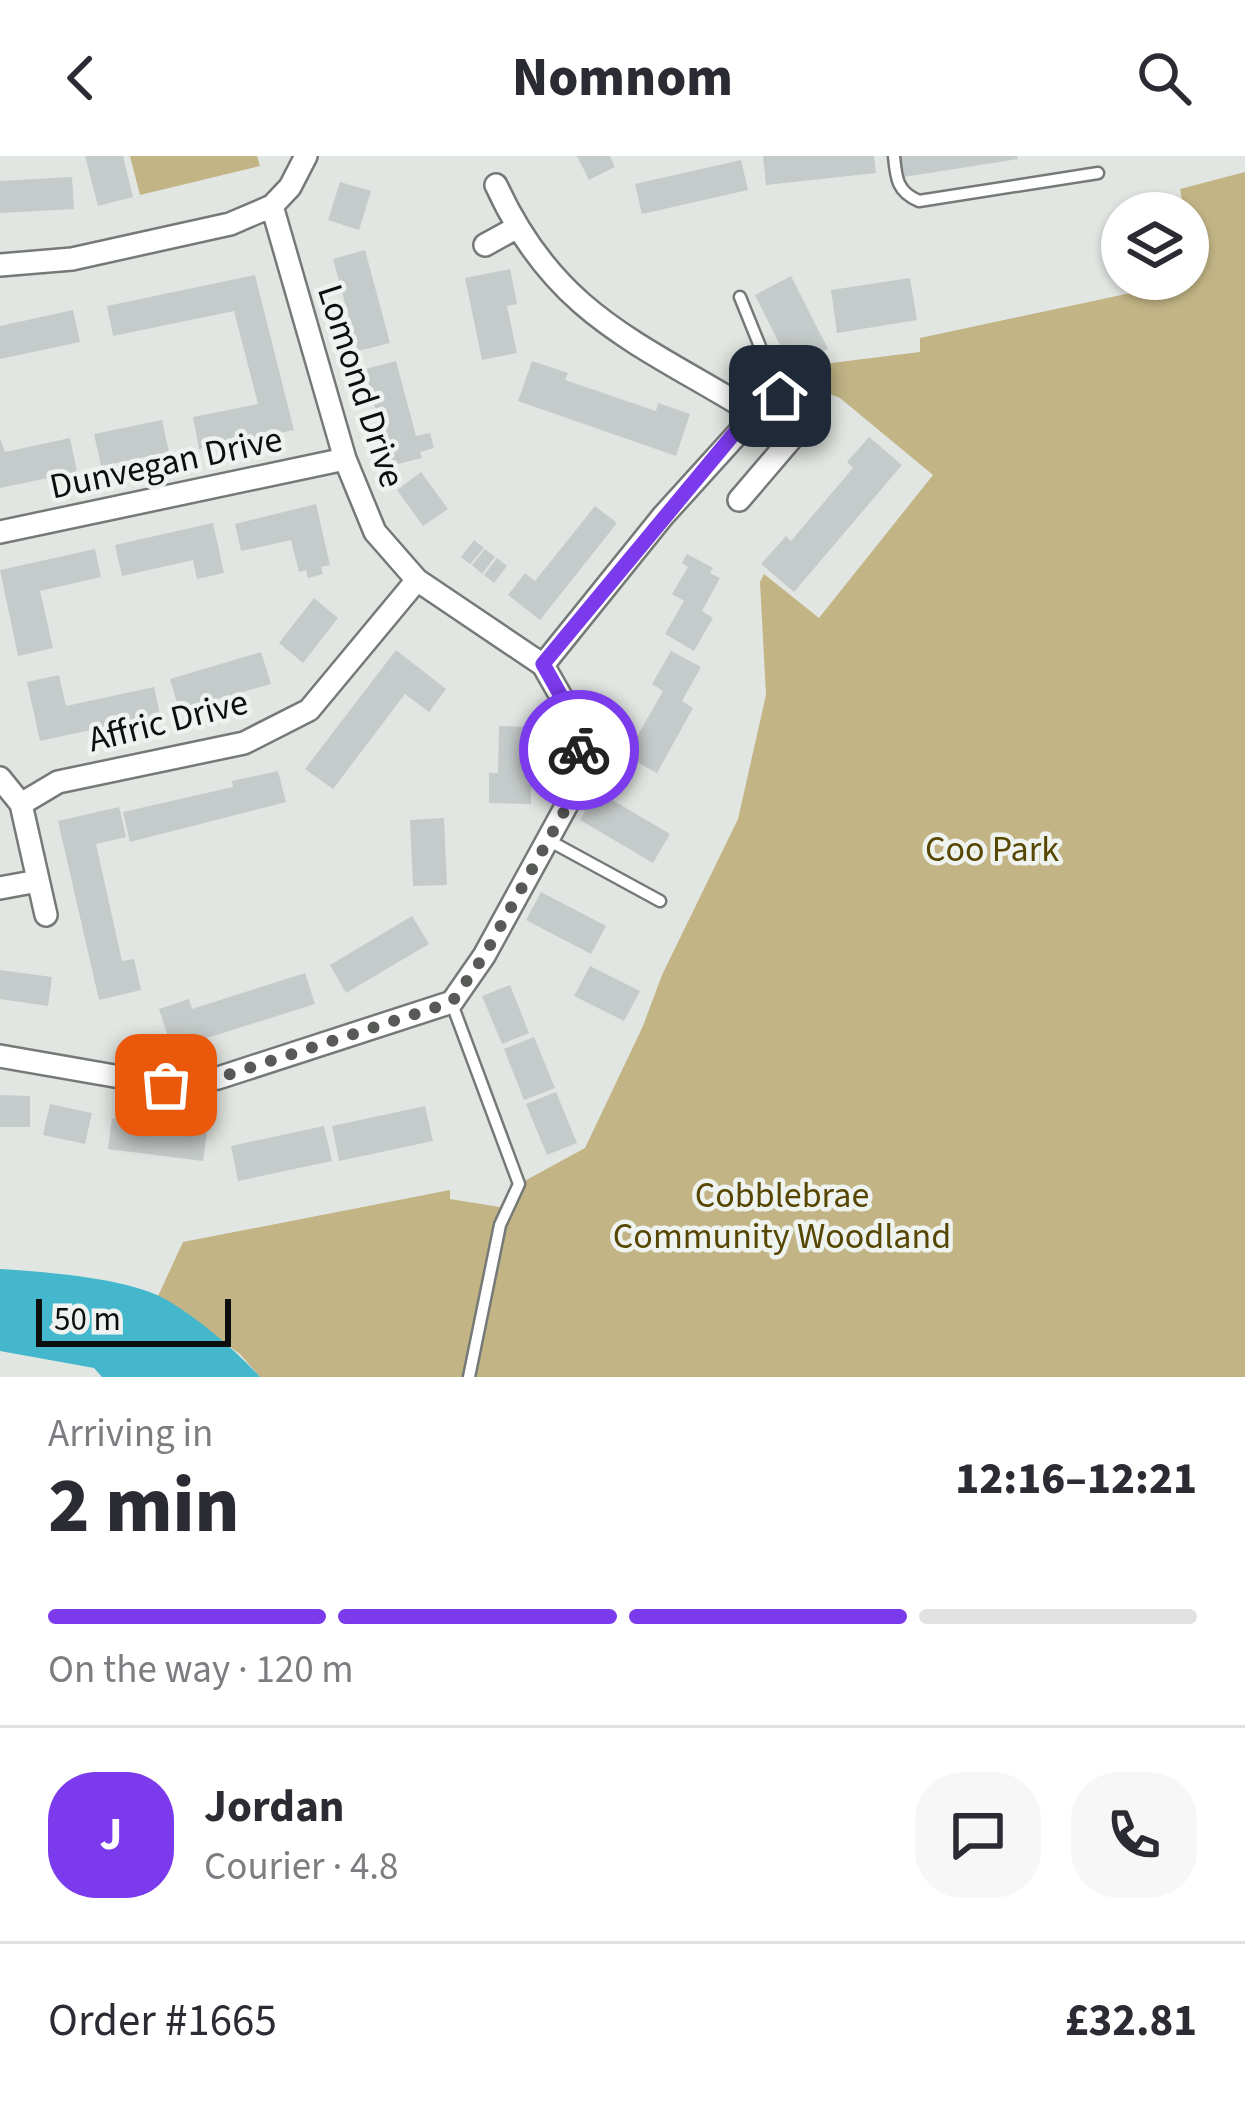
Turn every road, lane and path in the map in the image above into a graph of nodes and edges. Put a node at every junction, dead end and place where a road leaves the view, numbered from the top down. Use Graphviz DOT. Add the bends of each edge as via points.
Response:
graph roads {
  1 [pos="306,156"];
  2 [pos="893,156"];
  3 [pos="1099,172"];
  4 [pos="496,185"];
  5 [pos="272,206"];
  6 [pos="515,228"];
  7 [pos="485,244"];
  8 [pos="0,266"];
  9 [pos="740,296"];
  10 [pos="814,388"];
  11 [pos="780,396"];
  12 [pos="809,418"];
  13 [pos="747,421"];
  14 [pos="775,458"];
  15 [pos="345,459"];
  16 [pos="739,500"];
  17 [pos="0,532"];
  18 [pos="417,580"];
  19 [pos="543,664"];
  20 [pos="0,778"];
  21 [pos="21,803"];
  22 [pos="548,840"];
  23 [pos="38,881"];
  24 [pos="0,888"];
  25 [pos="660,902"];
  26 [pos="46,915"];
  27 [pos="452,1002"];
  28 [pos="0,1056"];
  29 [pos="469,1377"];
  1 -- 5 [label="street"];
  2 -- 3 [label="lane" via="897,183 919,201"];
  4 -- 6 [label="street"];
  5 -- 8 [label="street" via="230,224 94,254"];
  5 -- 15 [label="street, Lomond Drive"];
  6 -- 7 [label="street"];
  6 -- 13 [label="street" via="579,303"];
  9 -- 11 [label="lane"];
  10 -- 11 [label="street"];
  11 -- 13 [label="street"];
  12 -- 14 [label="street"];
  13 -- 14 [label="street"];
  13 -- 19 [label="street"];
  14 -- 16 [label="street"];
  15 -- 17 [label="street, Dunvegan Drive"];
  15 -- 18 [label="street, Lomond Drive" via="376,532"];
  18 -- 19 [label="street, Lomond Drive"];
  18 -- 21 [label="street, Affric Drive" via="309,710 244,743 58,782"];
  19 -- 22 [label="street, Lomond Drive" via="575,721 580,760 571,799"];
  20 -- 21 [label="street"];
  21 -- 23 [label="street"];
  22 -- 25 [label="lane"];
  22 -- 27 [label="street, Lomond Drive"];
  23 -- 24 [label="street"];
  23 -- 26 [label="street"];
  27 -- 28 [label="street" via="218,1078 166,1085"];
  27 -- 29 [label="lane" via="519,1184 500,1225"];
}
